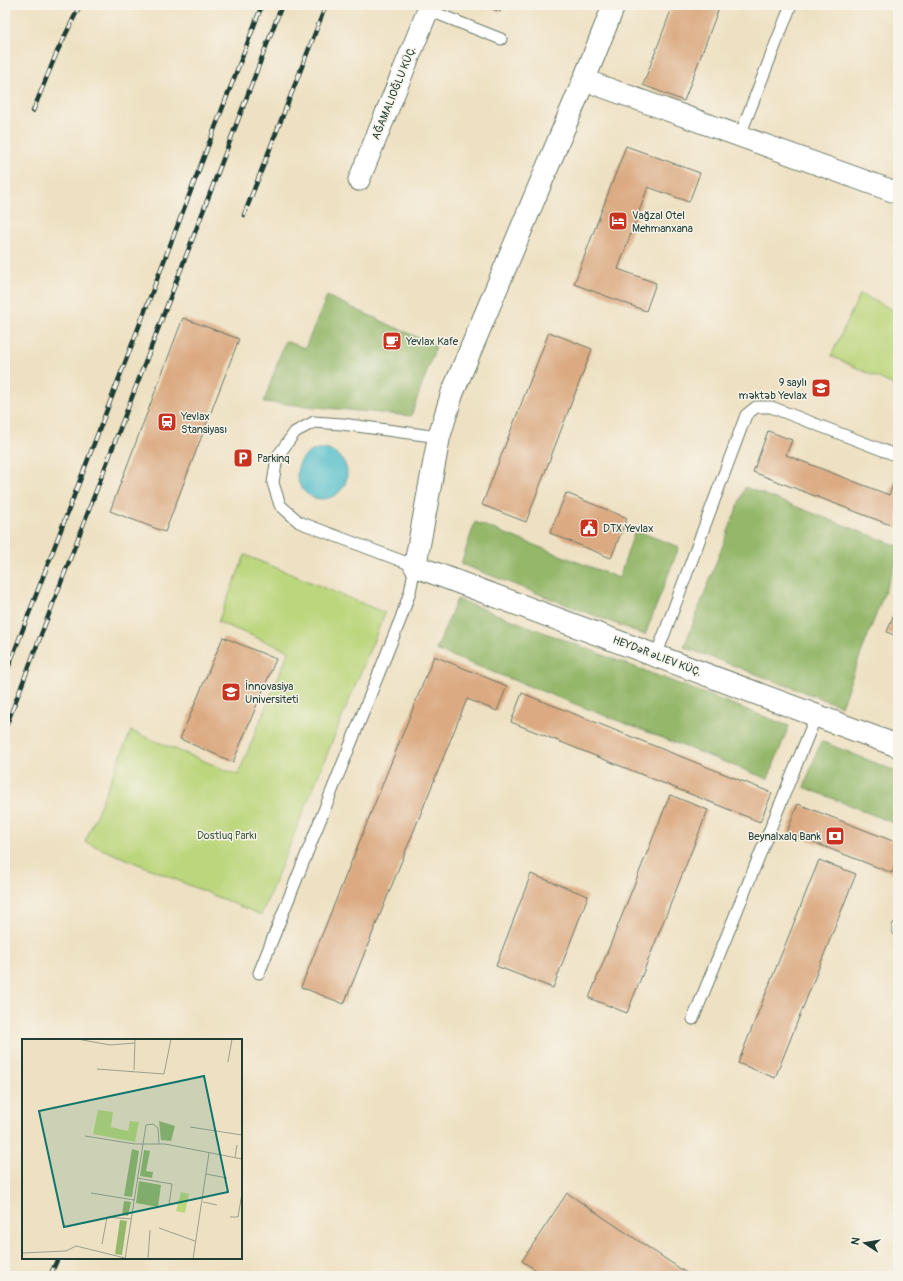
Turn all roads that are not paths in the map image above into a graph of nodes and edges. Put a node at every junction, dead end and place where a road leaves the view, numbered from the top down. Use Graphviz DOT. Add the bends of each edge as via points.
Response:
graph roads {
  1 [pos="614,5"];
  2 [pos="791,5"];
  3 [pos="429,7"];
  4 [pos="501,39"];
  5 [pos="584,80"];
  6 [pos="740,135"];
  7 [pos="358,180"];
  8 [pos="898,193"];
  9 [pos="439,437"];
  10 [pos="898,456"];
  11 [pos="415,566"];
  12 [pos="656,656"];
  13 [pos="816,716"];
  14 [pos="898,746"];
  15 [pos="259,973"];
  16 [pos="693,1019"];
  1 -- 5 [label="street"];
  2 -- 6 [label="lane"];
  3 -- 4 [label="lane"];
  3 -- 7 [label="street"];
  5 -- 6 [label="street"];
  5 -- 9 [label="street" via="452,394"];
  6 -- 8 [label="street"];
  9 -- 11 [label="street"];
  9 -- 11 [label="lane" via="314,422 294,432 277,457 273,483 280,505 299,522"];
  10 -- 12 [label="lane" via="771,407 756,407 746,415"];
  11 -- 12 [label="street, HEYDƏR ƏLIEV KÜÇ."];
  11 -- 15 [label="lane" via="401,618"];
  12 -- 13 [label="street, HEYDƏR ƏLIEV KÜÇ."];
  13 -- 14 [label="street, HEYDƏR ƏLIEV KÜÇ."];
  13 -- 16 [label="lane"];
}
